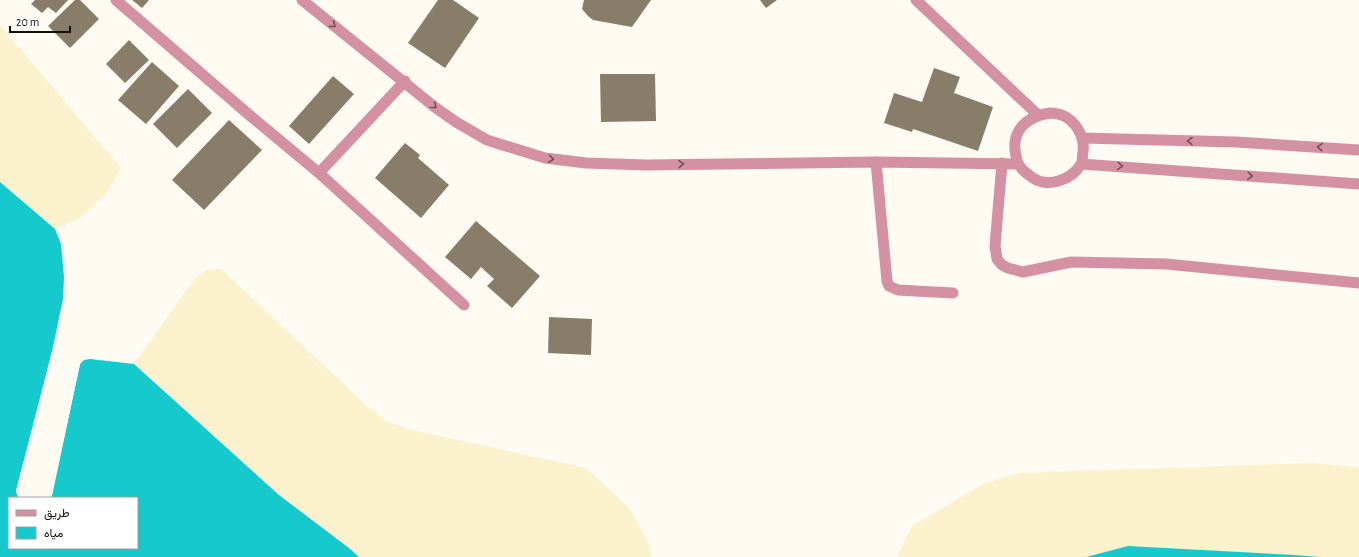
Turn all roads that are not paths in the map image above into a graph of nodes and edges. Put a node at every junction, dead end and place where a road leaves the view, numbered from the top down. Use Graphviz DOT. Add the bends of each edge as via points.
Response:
graph roads {
  1 [pos="116,0"];
  2 [pos="302,0"];
  3 [pos="916,0"];
  4 [pos="405,81"];
  5 [pos="1038,115"];
  6 [pos="1082,138"];
  7 [pos="1359,150"];
  8 [pos="876,162"];
  9 [pos="1002,163"];
  10 [pos="1018,164"];
  11 [pos="1081,164"];
  12 [pos="319,173"];
  13 [pos="1359,184"];
  14 [pos="1359,283"];
  15 [pos="953,293"];
  16 [pos="464,305"];
  1 -- 12 [label="street"];
  2 -- 4 [label="street, one-way"];
  3 -- 5 [label="street"];
  4 -- 8 [label="street, one-way" via="436,108 487,140 545,158 586,163 639,164"];
  4 -- 12 [label="street"];
  5 -- 6 [label="street" via="1061,115 1078,128"];
  5 -- 10 [label="street" via="1027,120 1019,129 1014,152"];
  7 -- 6 [label="street, one-way" via="1236,142"];
  6 -- 11 [label="street" via="1084,148"];
  8 -- 9 [label="street"];
  8 -- 15 [label="street" via="889,286 898,290"];
  9 -- 10 [label="street"];
  9 -- 14 [label="street" via="995,246 997,259 1008,268 1023,272 1071,262 1166,264"];
  10 -- 11 [label="street" via="1025,173 1046,182 1058,182"];
  11 -- 13 [label="street, one-way"];
  12 -- 16 [label="street"];
}
